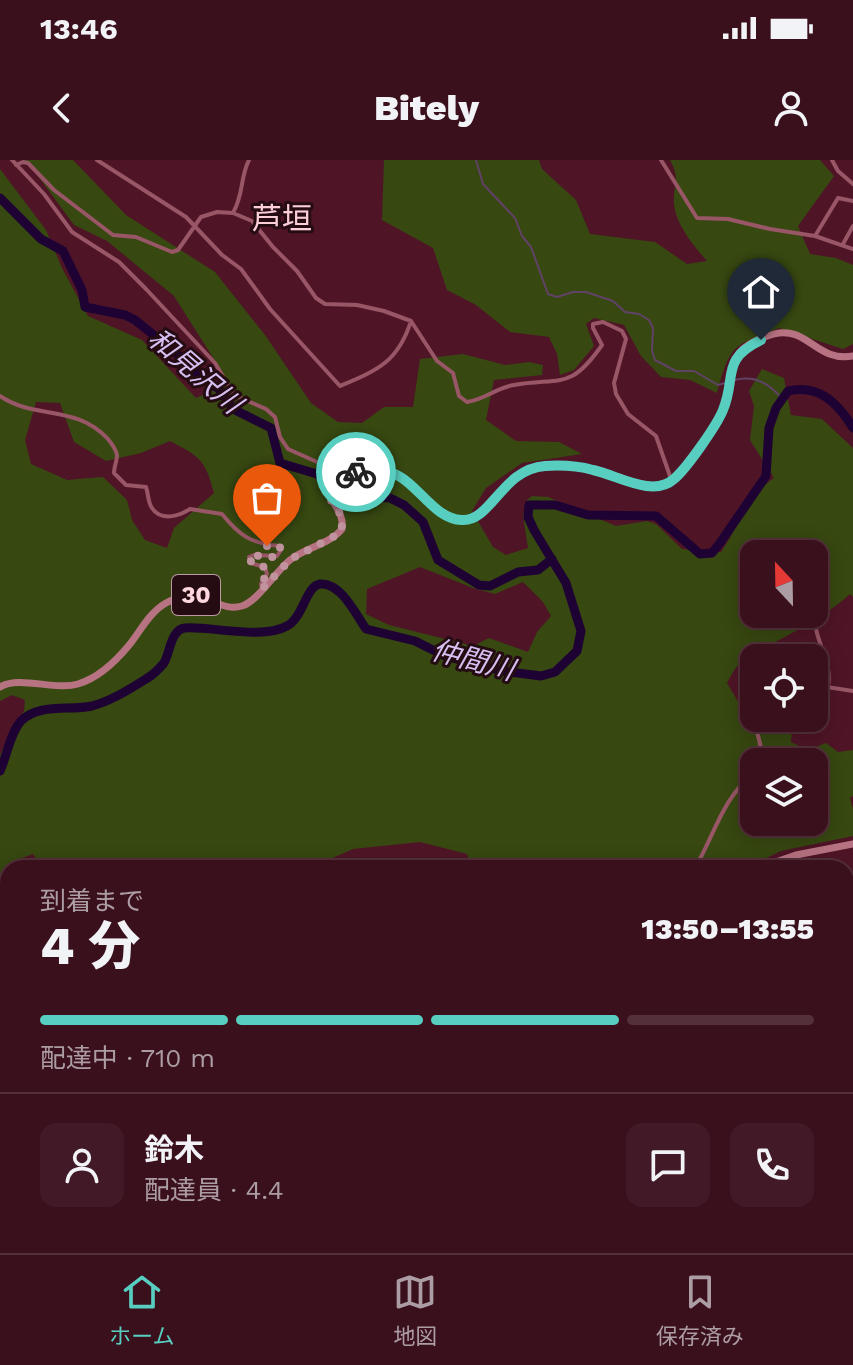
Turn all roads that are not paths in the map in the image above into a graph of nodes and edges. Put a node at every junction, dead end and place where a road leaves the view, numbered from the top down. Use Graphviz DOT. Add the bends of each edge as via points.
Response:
graph roads {
  1 [pos="12,160"];
  2 [pos="97,160"];
  3 [pos="249,160"];
  4 [pos="661,160"];
  5 [pos="832,160"];
  6 [pos="16,165"];
  7 [pos="853,184"];
  8 [pos="853,201"];
  9 [pos="233,213"];
  10 [pos="194,226"];
  11 [pos="853,226"];
  12 [pos="815,236"];
  13 [pos="843,244"];
  14 [pos="853,249"];
  15 [pos="411,321"];
  16 [pos="853,356"];
  17 [pos="0,396"];
  18 [pos="333,474"];
  19 [pos="672,481"];
  20 [pos="262,589"];
  21 [pos="828,686"];
  22 [pos="0,687"];
  23 [pos="853,691"];
  24 [pos="740,784"];
  25 [pos="853,844"];
  26 [pos="699,860"];
  27 [pos="781,860"];
  1 -- 6 [label="street"];
  2 -- 10 [label="street"];
  3 -- 9 [label="street" via="242,198"];
  4 -- 12 [label="street" via="697,218"];
  5 -- 7 [label="street"];
  6 -- 10 [label="street" via="28,163 54,190 117,236 136,237 175,252"];
  6 -- 18 [label="street" via="72,232 109,254 140,283 215,363 234,395 275,417 288,449"];
  8 -- 12 [label="street" via="838,198"];
  9 -- 10 [label="street" via="205,215"];
  9 -- 15 [label="street" via="252,221 325,304 365,307"];
  10 -- 15 [label="street" via="241,269 340,386 389,359 404,344"];
  11 -- 13 [label="street"];
  12 -- 13 [label="street"];
  13 -- 14 [label="street"];
  15 -- 19 [label="street" via="437,361 453,373 459,396 467,402 514,385 565,381 589,364 602,345 593,324 603,322 622,331 626,339 616,394 628,414 656,436"];
  16 -- 19 [label="main road" via="832,357 790,333 774,334 743,350 732,363 722,413"];
  17 -- 20 [label="street" via="28,409 76,416 97,429 115,448 114,473 126,485 146,487 151,508 158,513 169,517 190,509 222,514 251,540 280,546 277,556 249,557 250,563 265,567"];
  18 -- 19 [label="main road" via="391,472 446,516 462,520 481,514 514,477 541,467 588,469 649,487"];
  18 -- 20 [label="main road, 30" via="325,489 341,515 342,529 291,559"];
  20 -- 22 [label="main road, 30" via="242,606 195,595 167,602 117,659 81,683"];
  21 -- 23 [label="street"];
  24 -- 26 [label="street"];
  25 -- 27 [label="main road"];
}
